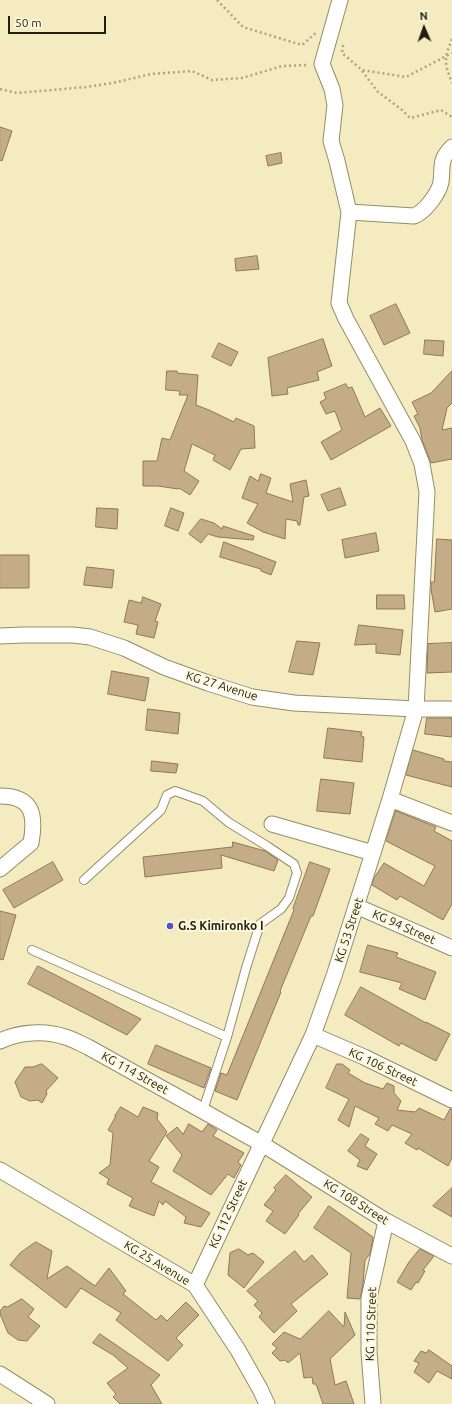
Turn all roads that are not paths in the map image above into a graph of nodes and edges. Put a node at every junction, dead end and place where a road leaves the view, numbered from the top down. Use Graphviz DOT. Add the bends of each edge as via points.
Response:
graph roads {
  1 [pos="340,0"];
  2 [pos="452,147"];
  3 [pos="349,212"];
  4 [pos="0,636"];
  5 [pos="416,709"];
  6 [pos="452,709"];
  7 [pos="0,796"];
  8 [pos="390,800"];
  9 [pos="452,823"];
  10 [pos="272,824"];
  11 [pos="373,853"];
  12 [pos="0,869"];
  13 [pos="84,880"];
  14 [pos="356,906"];
  15 [pos="452,948"];
  16 [pos="32,950"];
  17 [pos="313,1035"];
  18 [pos="227,1037"];
  19 [pos="0,1041"];
  20 [pos="452,1100"];
  21 [pos="203,1110"];
  22 [pos="262,1144"];
  23 [pos="0,1170"];
  24 [pos="386,1221"];
  25 [pos="452,1256"];
  26 [pos="195,1285"];
  27 [pos="3,1379"];
  28 [pos="47,1404"];
  29 [pos="267,1404"];
  30 [pos="373,1404"];
  1 -- 3 [label="street" via="322,64 335,105 331,141"];
  2 -- 3 [label="street" via="443,158 440,186 429,206 419,214 414,216"];
  3 -- 5 [label="street, KG 53 Street" via="339,303 413,441 422,464 427,492"];
  4 -- 5 [label="street, KG 27 Avenue" via="23,634 90,637 124,648 171,670 252,697 294,704"];
  5 -- 6 [label="street, KG 27 Avenue"];
  5 -- 8 [label="street, KG 53 Street"];
  7 -- 12 [label="street" via="25,801 34,826 32,843"];
  8 -- 9 [label="street"];
  8 -- 11 [label="street, KG 53 Street"];
  10 -- 11 [label="street"];
  11 -- 14 [label="street, KG 53 Street"];
  13 -- 18 [label="lane" via="161,810 167,794 175,791 203,801 228,822 294,864 297,873 289,898 281,909 260,924"];
  14 -- 15 [label="street, KG 94 Street"];
  14 -- 17 [label="street, KG 53 Street"];
  16 -- 18 [label="lane"];
  17 -- 20 [label="street, KG 106 Street"];
  17 -- 22 [label="street, KG 53 Street"];
  18 -- 21 [label="lane"];
  19 -- 21 [label="street, KG 114 Street" via="23,1033 64,1036"];
  21 -- 22 [label="street, KG 114 Street"];
  22 -- 24 [label="street, KG 108 Street"];
  22 -- 26 [label="street, KG 112 Street"];
  23 -- 26 [label="street, KG 25 Avenue"];
  24 -- 25 [label="street, KG 108 Street"];
  24 -- 30 [label="street, KG 110 Street" via="369,1298 369,1352"];
  26 -- 29 [label="street, KG 25 Avenue" via="238,1350"];
  27 -- 28 [label="street"];
}
